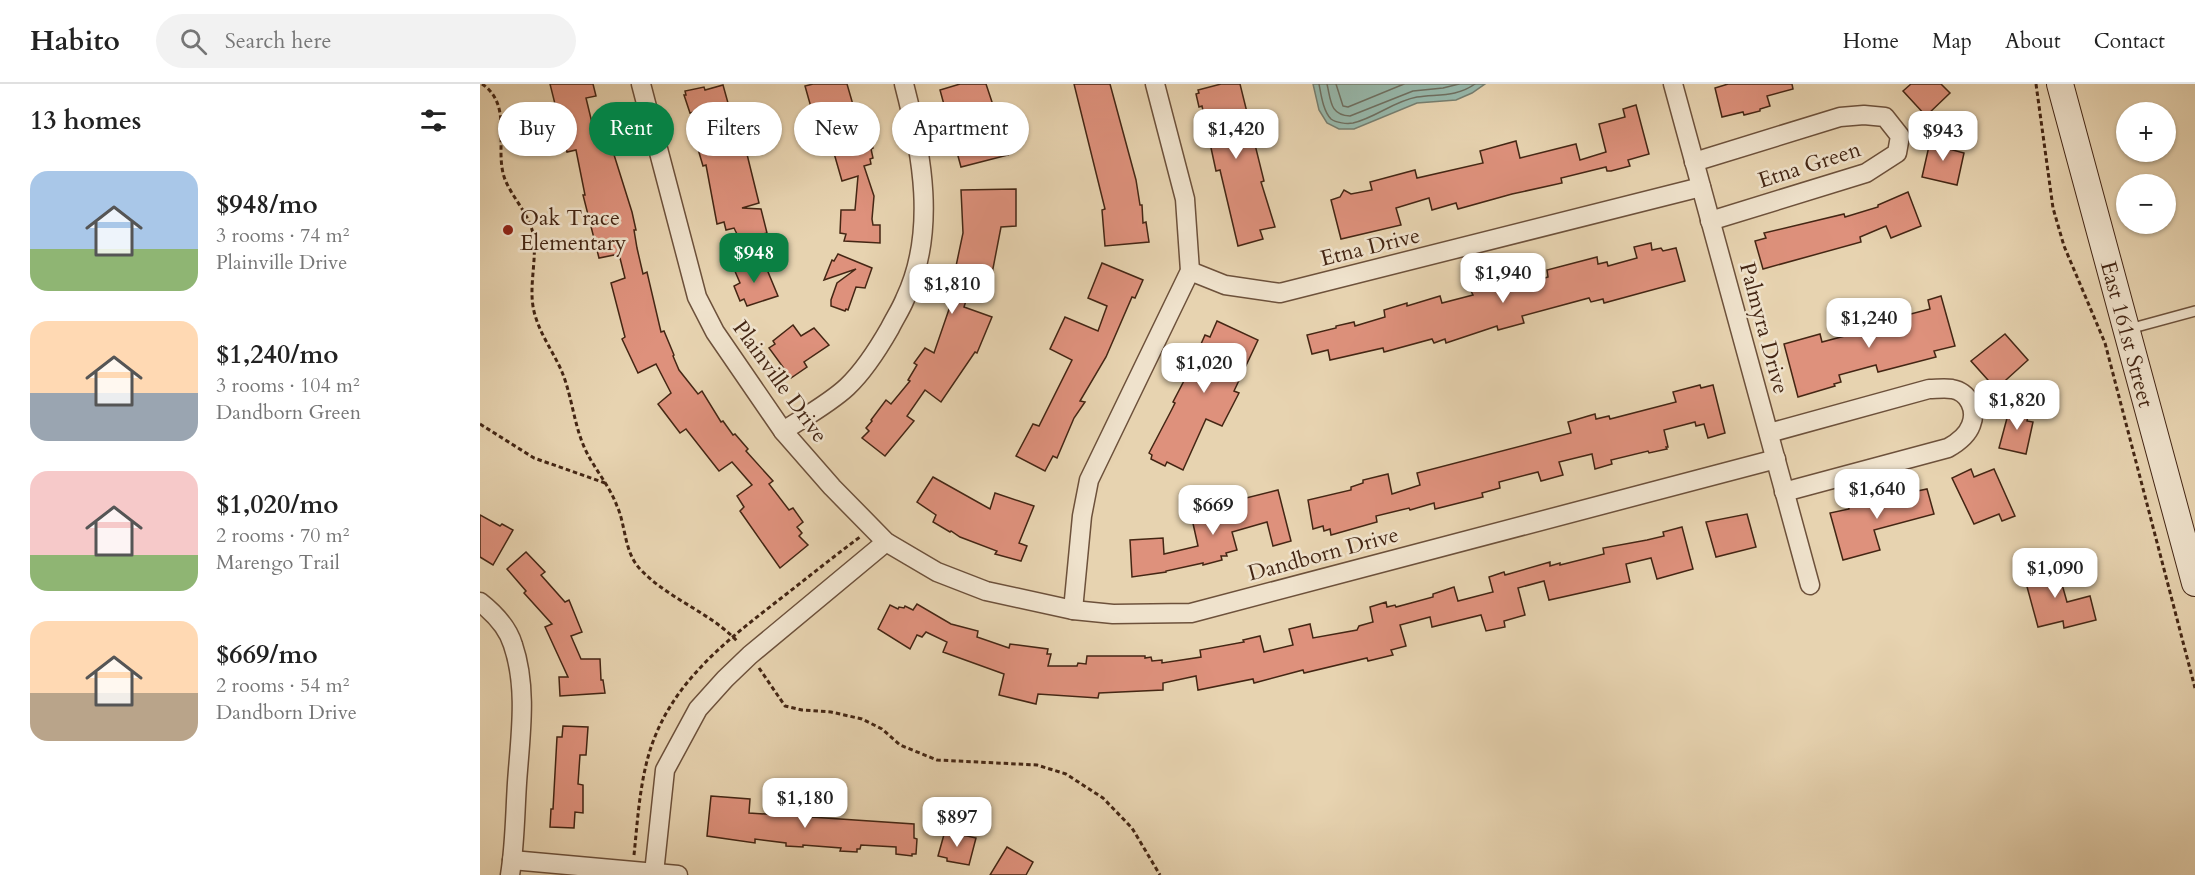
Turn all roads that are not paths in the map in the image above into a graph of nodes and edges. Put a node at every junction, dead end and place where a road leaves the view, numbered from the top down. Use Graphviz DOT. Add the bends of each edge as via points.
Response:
graph roads {
  1 [pos="641,84"];
  2 [pos="904,84"];
  3 [pos="1155,84"];
  4 [pos="1673,84"];
  5 [pos="2060,84"];
  6 [pos="1694,162"];
  7 [pos="1701,187"];
  8 [pos="1710,221"];
  9 [pos="1190,271"];
  10 [pos="2195,311"];
  11 [pos="2127,330"];
  12 [pos="783,431"];
  13 [pos="1769,433"];
  14 [pos="1776,459"];
  15 [pos="1784,492"];
  16 [pos="886,542"];
  17 [pos="2195,583"];
  18 [pos="1810,585"];
  19 [pos="480,602"];
  20 [pos="1073,610"];
  21 [pos="511,868"];
  22 [pos="654,873"];
  23 [pos="678,875"];
  1 -- 12 [label="street, Plainville Drive" via="697,297 715,332"];
  2 -- 12 [label="street" via="924,184 919,256 906,298 876,352 847,387"];
  3 -- 9 [label="street" via="1185,199"];
  4 -- 6 [label="street, Palmyra Drive"];
  5 -- 11 [label="street, East 161st Street"];
  6 -- 7 [label="street, Palmyra Drive"];
  6 -- 8 [label="street, Etna Green" via="1840,117 1885,117 1900,136 1897,153 1866,173"];
  7 -- 8 [label="street, Palmyra Drive"];
  7 -- 9 [label="street, Etna Drive" via="1280,293 1225,285"];
  8 -- 13 [label="street, Palmyra Drive"];
  9 -- 20 [label="street" via="1089,480"];
  10 -- 11 [label="lane"];
  11 -- 17 [label="street, East 161st Street"];
  12 -- 16 [label="street, Plainville Drive"];
  13 -- 14 [label="street, Palmyra Drive"];
  13 -- 15 [label="street" via="1929,388 1954,389 1968,397 1973,410 1971,426 1959,442 1948,448"];
  14 -- 15 [label="street, Palmyra Drive"];
  14 -- 20 [label="street, Dandborn Drive" via="1191,613"];
  15 -- 18 [label="street, Palmyra Drive"];
  16 -- 20 [label="street, Dandborn Drive" via="937,572 986,591"];
  16 -- 22 [label="street" via="750,655 698,709 665,770"];
  19 -- 21 [label="street" via="502,624 519,666 520,736"];
  21 -- 22 [label="street"];
  22 -- 23 [label="street"];
}
